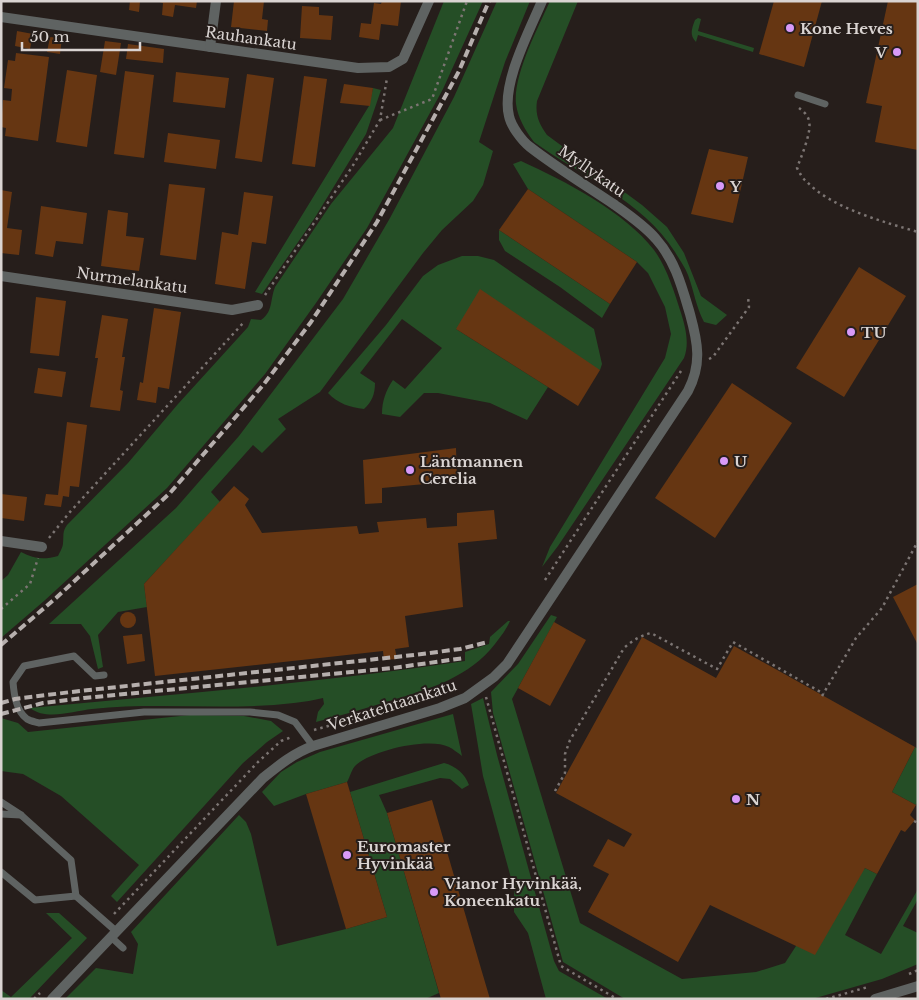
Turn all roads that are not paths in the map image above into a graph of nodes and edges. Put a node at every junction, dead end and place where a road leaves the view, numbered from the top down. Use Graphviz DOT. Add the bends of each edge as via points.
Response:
graph roads {
  1 [pos="216,1"];
  2 [pos="429,1"];
  3 [pos="542,1"];
  4 [pos="1,17"];
  5 [pos="210,47"];
  6 [pos="798,95"];
  7 [pos="825,104"];
  8 [pos="1,276"];
  9 [pos="258,305"];
  10 [pos="698,362"];
  11 [pos="1,541"];
  12 [pos="42,547"];
  13 [pos="104,675"];
  14 [pos="313,746"];
  15 [pos="1,802"];
  16 [pos="1,814"];
  17 [pos="21,815"];
  18 [pos="1,872"];
  19 [pos="76,896"];
  20 [pos="114,934"];
  21 [pos="124,948"];
  22 [pos="918,986"];
  23 [pos="52,999"];
  24 [pos="875,999"];
  1 -- 5 [label="street"];
  2 -- 5 [label="street, Rauhankatu" via="403,59 389,67 358,68"];
  3 -- 10 [label="street, Myllykatu" via="514,68 507,100 509,118 528,146 656,238 678,273 692,323"];
  4 -- 5 [label="street, Rauhankatu"];
  6 -- 7 [label="lane"];
  8 -- 9 [label="street, Nurmelankatu" via="232,310"];
  10 -- 14 [label="street, Verkatehtaankatu" via="696,376 688,391 507,664 482,687 464,698"];
  11 -- 12 [label="street"];
  13 -- 14 [label="lane" via="95,676 74,656 24,666 13,682 15,700 27,719 39,723 144,712 278,715 295,722"];
  14 -- 20 [label="street, Verkatehtaankatu" via="298,752 263,778"];
  15 -- 17 [label="lane"];
  16 -- 17 [label="lane"];
  17 -- 19 [label="lane" via="72,860"];
  18 -- 19 [label="lane" via="35,900"];
  19 -- 20 [label="lane"];
  20 -- 21 [label="lane"];
  20 -- 23 [label="street, Verkatehtaankatu"];
  22 -- 24 [label="street"];
}
